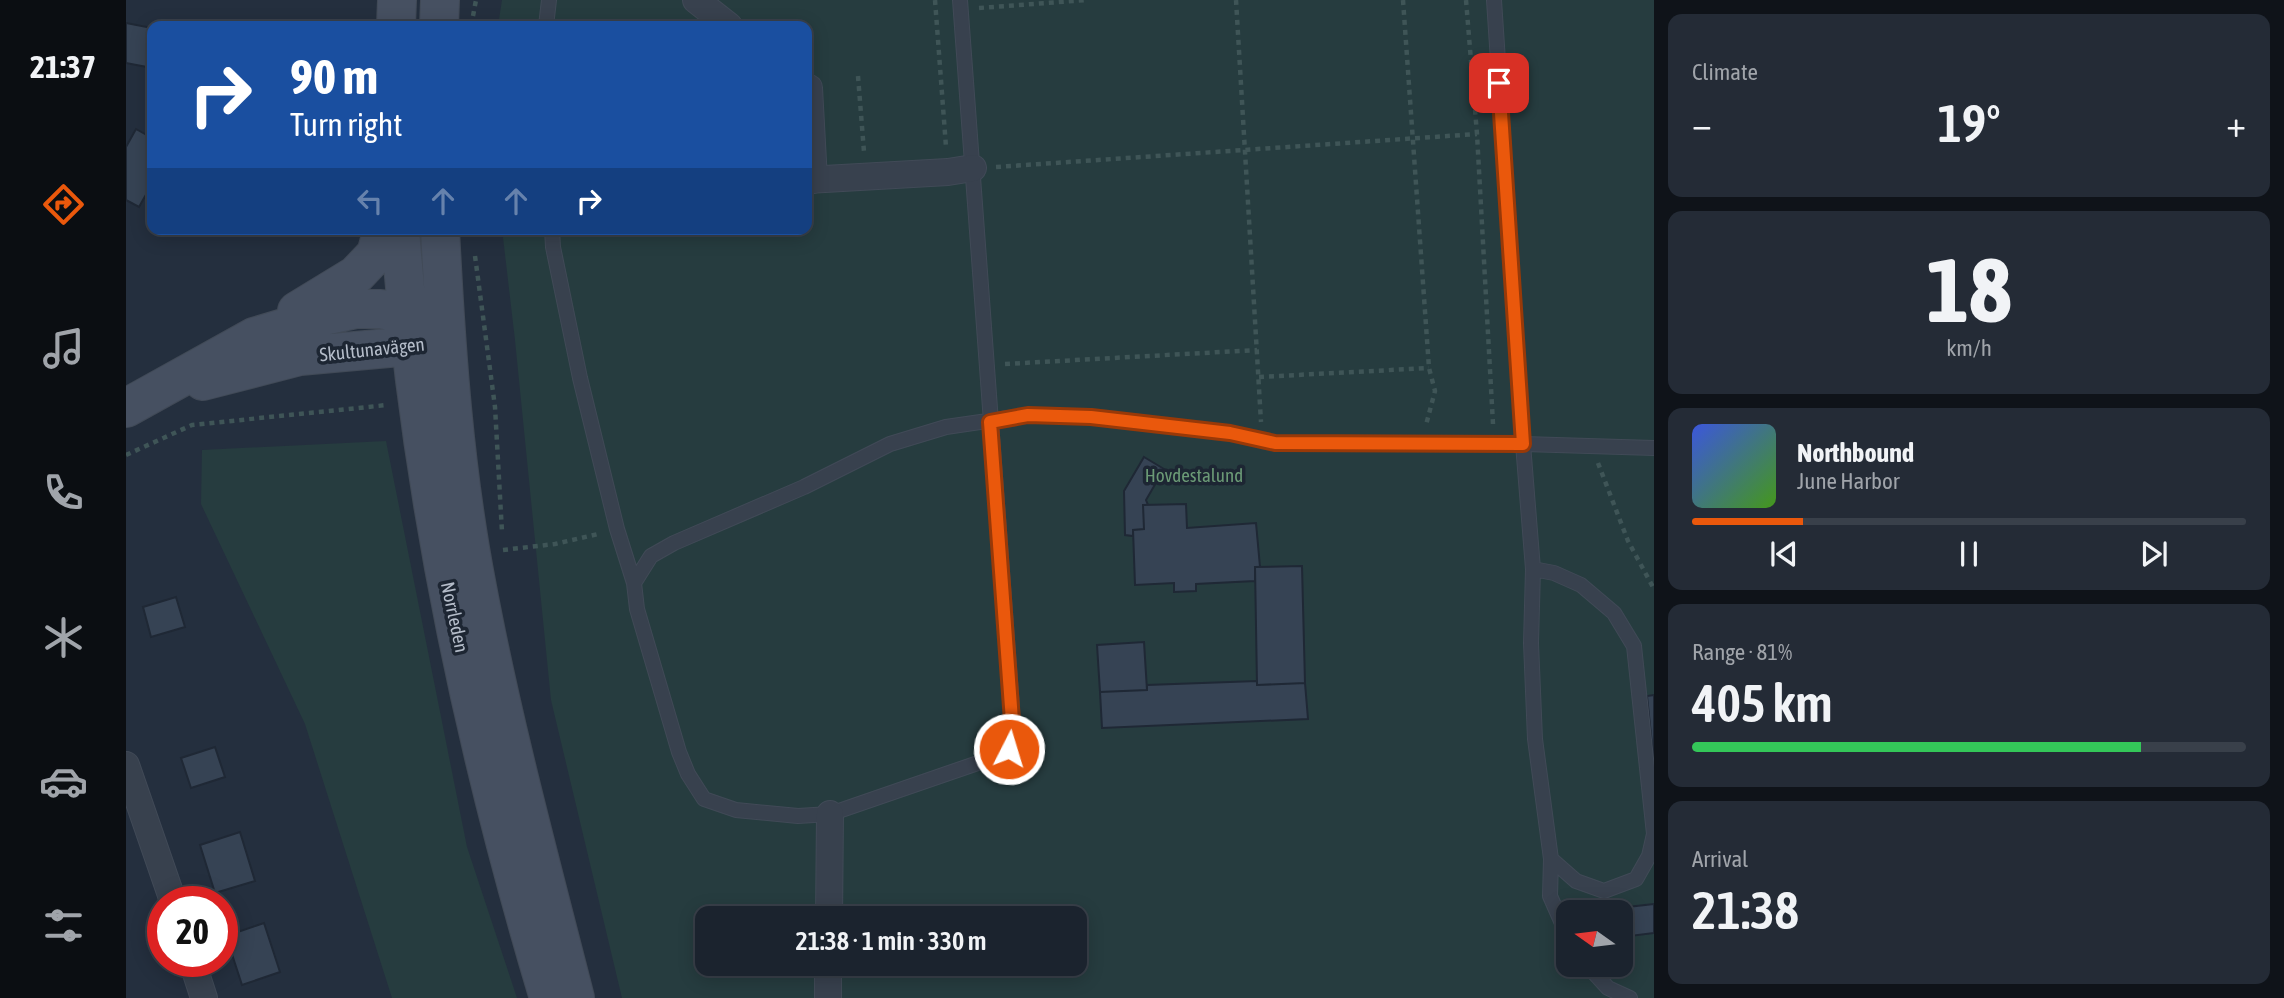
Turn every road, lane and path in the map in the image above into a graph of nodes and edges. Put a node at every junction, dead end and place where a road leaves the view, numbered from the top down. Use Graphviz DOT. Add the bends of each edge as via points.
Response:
graph roads {
  1 [pos="397,0"];
  2 [pos="440,0"];
  3 [pos="549,0"];
  4 [pos="696,0"];
  5 [pos="935,0"];
  6 [pos="1087,0"];
  7 [pos="1236,0"];
  8 [pos="1403,0"];
  9 [pos="1466,0"];
  10 [pos="1494,0"];
  11 [pos="961,4"];
  12 [pos="396,21"];
  13 [pos="439,21"];
  14 [pos="547,21"];
  15 [pos="723,21"];
  16 [pos="858,76"];
  17 [pos="1477,134"];
  18 [pos="1412,139"];
  19 [pos="1244,151"];
  20 [pos="960,170"];
  21 [pos="866,177"];
  22 [pos="812,180"];
  23 [pos="381,235"];
  24 [pos="401,235"];
  25 [pos="552,235"];
  26 [pos="457,236"];
  27 [pos="254,337"];
  28 [pos="1257,350"];
  29 [pos="419,358"];
  30 [pos="987,365"];
  31 [pos="1429,368"];
  32 [pos="1259,377"];
  33 [pos="493,395"];
  34 [pos="141,400"];
  35 [pos="990,422"];
  36 [pos="1261,440"];
  37 [pos="1424,443"];
  38 [pos="1493,443"];
  39 [pos="1523,444"];
  40 [pos="1592,446"];
  41 [pos="1654,448"];
  42 [pos="126,455"];
  43 [pos="617,529"];
  44 [pos="503,550"];
  45 [pos="1533,569"];
  46 [pos="634,583"];
  47 [pos="1654,589"];
  48 [pos="126,765"];
  49 [pos="830,814"];
  50 [pos="1551,859"];
  51 [pos="168,886"];
  52 [pos="829,906"];
  53 [pos="1556,910"];
  54 [pos="828,976"];
  55 [pos="197,977"];
  56 [pos="1598,977"];
  57 [pos="204,998"];
  58 [pos="549,998"];
  59 [pos="575,998"];
  60 [pos="828,998"];
  61 [pos="1630,998"];
  1 -- 12 [label="main road"];
  2 -- 13 [label="main road"];
  3 -- 14 [label="lane"];
  4 -- 15 [label="street"];
  5 -- 20 [label="path"];
  6 -- 11 [label="path"];
  7 -- 19 [label="path"];
  8 -- 18 [label="path"];
  9 -- 17 [label="path"];
  10 -- 39 [label="lane"];
  11 -- 20 [label="lane"];
  16 -- 21 [label="path"];
  17 -- 18 [label="path"];
  17 -- 38 [label="path"];
  18 -- 19 [label="path"];
  18 -- 31 [label="path"];
  19 -- 20 [label="path"];
  19 -- 28 [label="path"];
  20 -- 21 [label="street"];
  20 -- 30 [label="lane"];
  21 -- 22 [label="street"];
  23 -- 27 [label="main road" via="376,254 356,275"];
  24 -- 29 [label="main road, Norrleden"];
  25 -- 43 [label="lane" via="579,377"];
  26 -- 29 [label="main road, Norrleden"];
  26 -- 33 [label="path"];
  27 -- 29 [label="main road, Skultunavägen" via="324,316 381,309"];
  27 -- 34 [label="main road, Skultunavägen"];
  28 -- 30 [label="path"];
  28 -- 32 [label="path"];
  29 -- 34 [label="main road, Skultunavägen" via="364,350 300,356"];
  29 -- 42 [label="path" via="192,425"];
  29 -- 58 [label="main road, Norrleden" via="446,574 491,790"];
  29 -- 59 [label="main road, Norrleden" via="460,479 476,586 511,751"];
  30 -- 35 [label="lane"];
  31 -- 32 [label="path"];
  31 -- 37 [label="path" via="1435,391"];
  32 -- 36 [label="path"];
  35 -- 36 [label="lane" via="1028,415 1091,417"];
  35 -- 46 [label="lane" via="946,427 890,444 804,487 674,542 651,556"];
  35 -- 49 [label="lane" via="1013,734 1009,749"];
  36 -- 37 [label="lane"];
  37 -- 38 [label="lane"];
  38 -- 39 [label="lane"];
  39 -- 40 [label="lane"];
  39 -- 45 [label="lane"];
  40 -- 41 [label="lane"];
  40 -- 47 [label="path" via="1628,541"];
  43 -- 44 [label="path" via="555,544"];
  43 -- 46 [label="lane"];
  45 -- 50 [label="lane" via="1535,739"];
  45 -- 50 [label="lane" via="1581,585 1614,613 1634,646 1654,834 1650,856 1636,879 1604,891 1576,881"];
  46 -- 49 [label="lane" via="637,609 679,752 704,799 764,815"];
  48 -- 51 [label="street"];
  49 -- 52 [label="street"];
  50 -- 53 [label="lane" via="1550,896"];
  54 -- 60 [label="street"];
  55 -- 57 [label="street"];
  56 -- 61 [label="lane" via="1608,988"];
}
